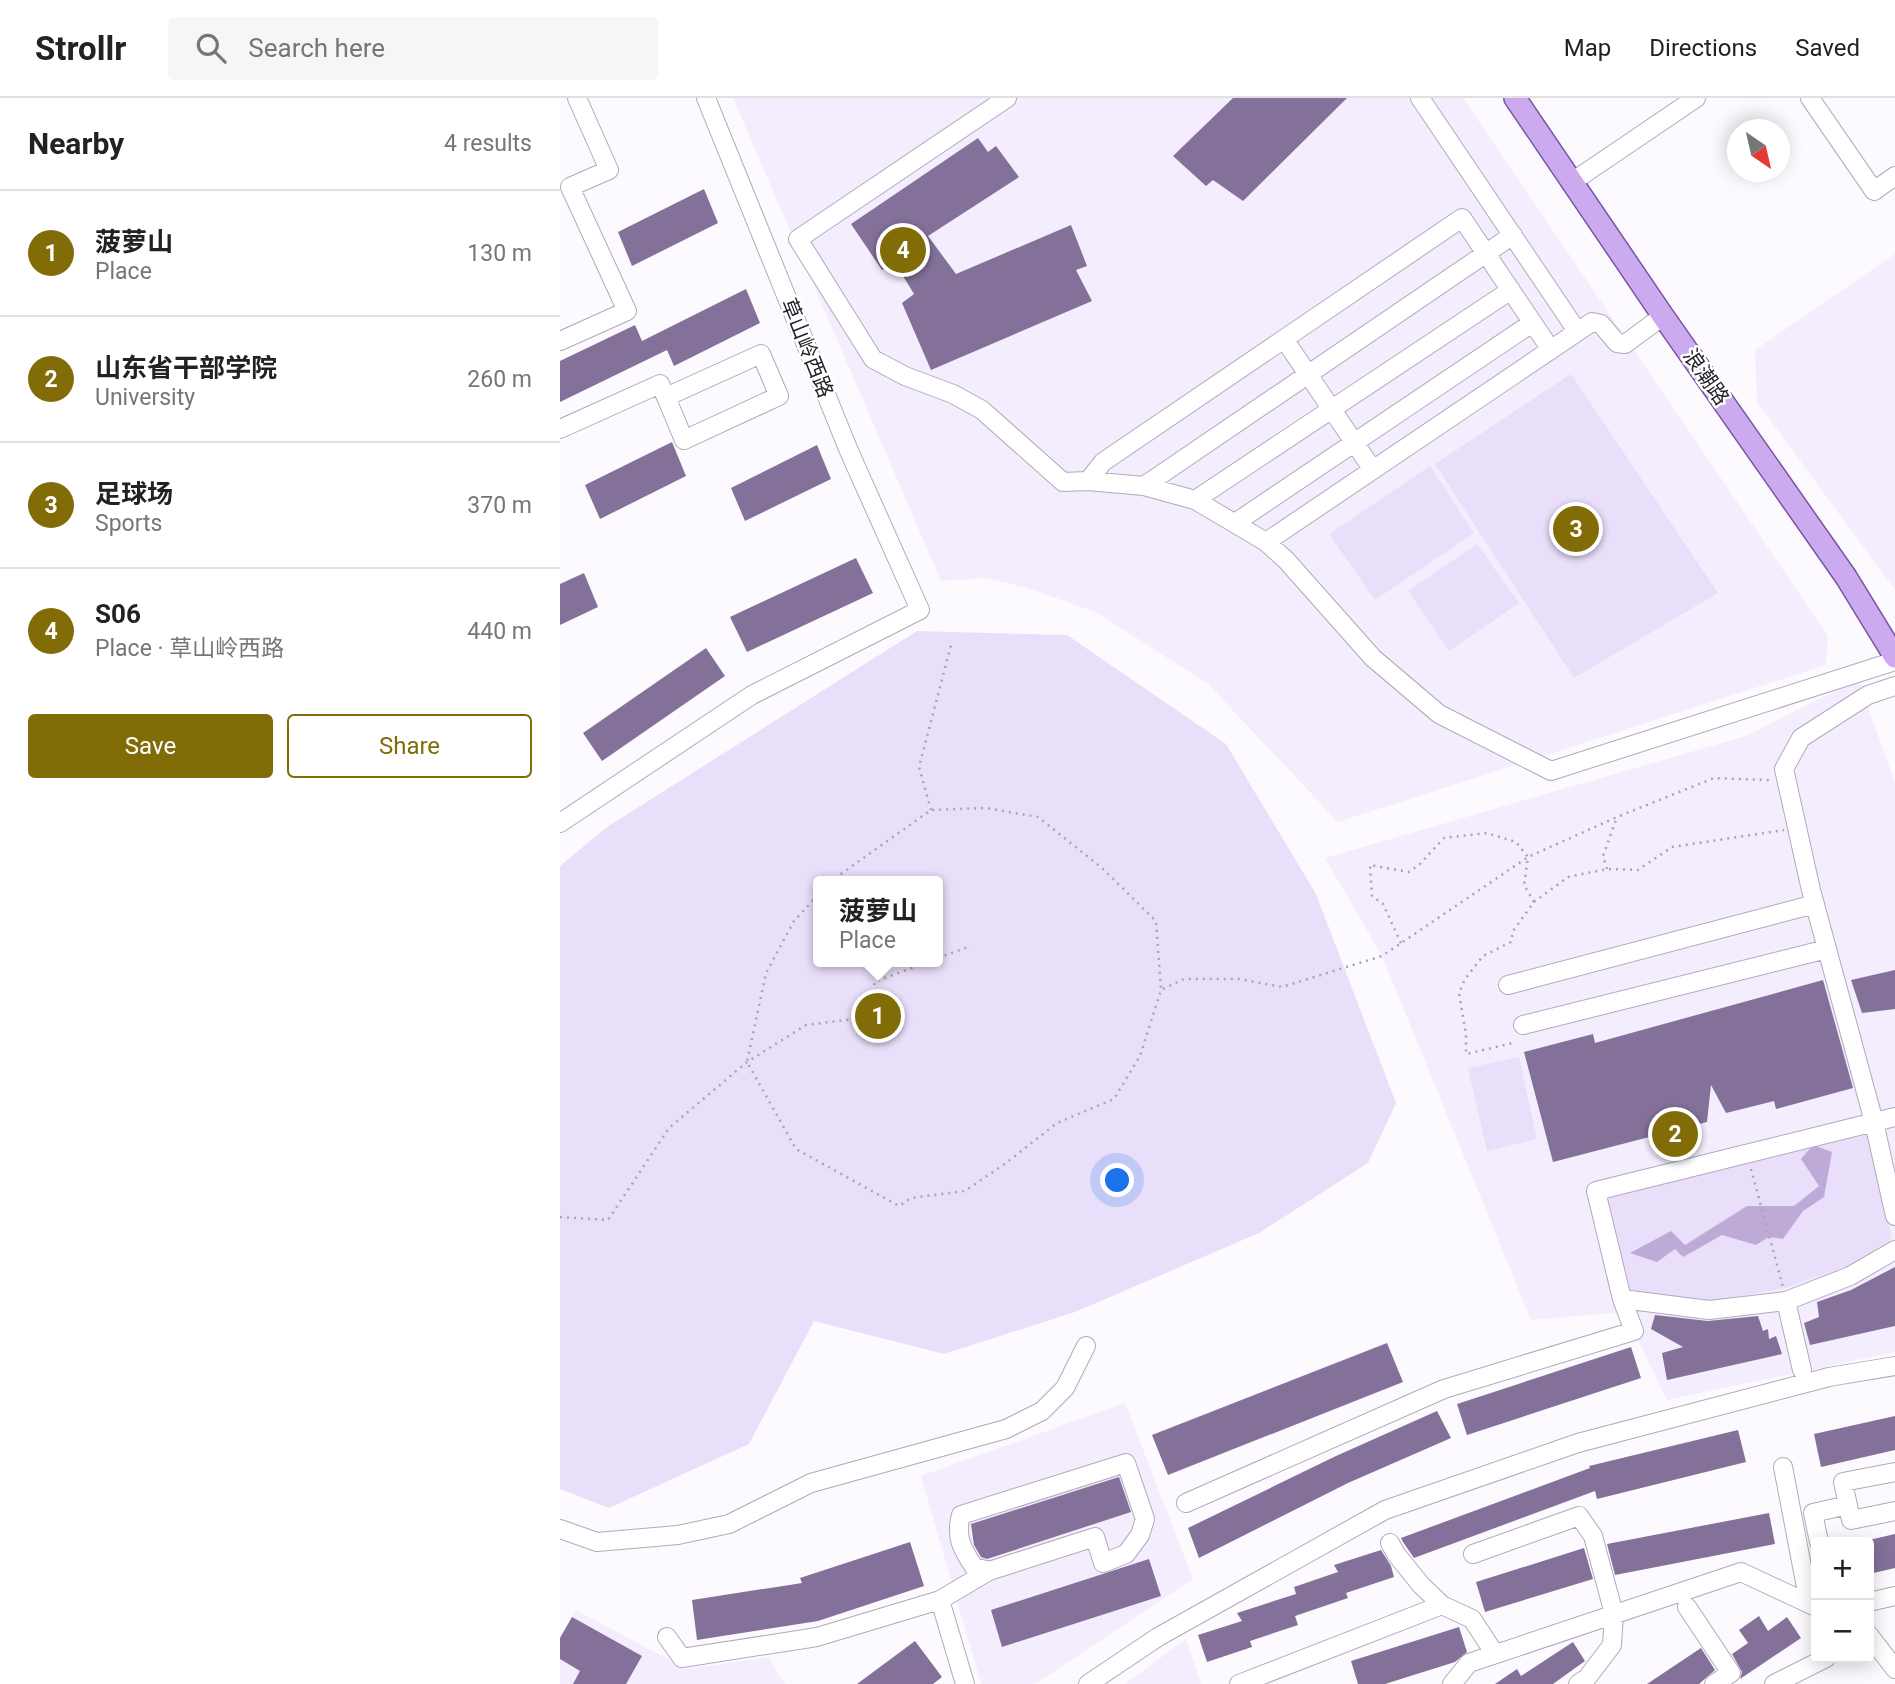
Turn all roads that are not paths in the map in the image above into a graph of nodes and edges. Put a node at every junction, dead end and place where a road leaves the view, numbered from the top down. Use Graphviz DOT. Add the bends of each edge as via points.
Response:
graph roads {
  1 [pos="577,98"];
  2 [pos="706,98"];
  3 [pos="1420,98"];
  4 [pos="1516,98"];
  5 [pos="1696,98"];
  6 [pos="1810,98"];
  7 [pos="999,100"];
  8 [pos="1895,176"];
  9 [pos="1572,182"];
  10 [pos="1513,235"];
  11 [pos="1486,253"];
  12 [pos="1511,290"];
  13 [pos="1663,316"];
  14 [pos="1532,323"];
  15 [pos="1577,331"];
  16 [pos="1284,339"];
  17 [pos="560,341"];
  18 [pos="1550,350"];
  19 [pos="1308,374"];
  20 [pos="666,397"];
  21 [pos="1332,409"];
  22 [pos="560,429"];
  23 [pos="1354,443"];
  24 [pos="1373,470"];
  25 [pos="1088,481"];
  26 [pos="1144,486"];
  27 [pos="1195,500"];
  28 [pos="1235,523"];
  29 [pos="1266,542"];
  30 [pos="1895,659"];
  31 [pos="1895,686"];
  32 [pos="560,823"];
  33 [pos="1815,904"];
  34 [pos="1827,949"];
  35 [pos="1508,985"];
  36 [pos="1523,1025"];
  37 [pos="1895,1117"];
  38 [pos="1874,1122"];
  39 [pos="1895,1216"];
  40 [pos="1895,1250"];
  41 [pos="1622,1299"];
  42 [pos="1786,1301"];
  43 [pos="1086,1346"];
  44 [pos="1895,1366"];
  45 [pos="1801,1370"];
  46 [pos="1783,1466"];
  47 [pos="1895,1472"];
  48 [pos="1185,1503"];
  49 [pos="1848,1505"];
  50 [pos="1895,1511"];
  51 [pos="560,1529"];
  52 [pos="1818,1537"];
  53 [pos="1390,1543"];
  54 [pos="1473,1554"];
  55 [pos="989,1571"];
  56 [pos="1895,1596"];
  57 [pos="940,1600"];
  58 [pos="1812,1600"];
  59 [pos="1874,1601"];
  60 [pos="1811,1604"];
  61 [pos="1442,1605"];
  62 [pos="1686,1607"];
  63 [pos="1614,1614"];
  64 [pos="667,1637"];
  65 [pos="1874,1638"];
  66 [pos="1495,1654"];
  67 [pos="1816,1663"];
  68 [pos="1895,1669"];
  69 [pos="965,1684"];
  70 [pos="1088,1684"];
  71 [pos="1239,1684"];
  72 [pos="1452,1684"];
  73 [pos="1578,1684"];
  74 [pos="1714,1684"];
  75 [pos="1774,1684"];
  1 -- 17 [label="street" via="609,170 570,187 627,311"];
  2 -- 32 [label="street, 草山岭西路" via="849,451 920,610 752,695"];
  3 -- 10 [label="street"];
  4 -- 9 [label="main road, 浪潮路"];
  5 -- 9 [label="street"];
  6 -- 8 [label="street" via="1874,191"];
  7 -- 25 [label="street" via="798,239 873,359 982,410 1063,482"];
  9 -- 13 [label="main road, 浪潮路"];
  10 -- 11 [label="street"];
  10 -- 15 [label="street"];
  11 -- 12 [label="street"];
  11 -- 16 [label="street" via="1462,218"];
  11 -- 19 [label="street"];
  12 -- 14 [label="street"];
  12 -- 21 [label="street"];
  13 -- 15 [label="street" via="1625,344 1618,343 1601,324 1592,322"];
  13 -- 30 [label="main road, 浪潮路" via="1846,577"];
  14 -- 18 [label="street"];
  14 -- 23 [label="street"];
  15 -- 18 [label="street"];
  16 -- 19 [label="street"];
  16 -- 25 [label="street" via="1103,463"];
  18 -- 24 [label="street"];
  19 -- 21 [label="street"];
  19 -- 26 [label="street"];
  20 -- 20 [label="street" via="761,354 779,396 684,440"];
  20 -- 22 [label="street" via="660,384"];
  21 -- 23 [label="street"];
  21 -- 27 [label="street"];
  23 -- 24 [label="street"];
  23 -- 28 [label="street"];
  24 -- 29 [label="street"];
  25 -- 26 [label="street"];
  26 -- 27 [label="street"];
  27 -- 28 [label="street"];
  28 -- 29 [label="street"];
  29 -- 30 [label="street" via="1373,658 1439,714 1551,771"];
  31 -- 33 [label="street" via="1868,695 1801,738 1784,769"];
  33 -- 34 [label="street"];
  33 -- 35 [label="street"];
  34 -- 36 [label="street"];
  34 -- 38 [label="street"];
  37 -- 38 [label="street"];
  38 -- 39 [label="street"];
  38 -- 41 [label="street" via="1596,1191"];
  40 -- 42 [label="street" via="1850,1276"];
  41 -- 42 [label="street" via="1709,1310"];
  41 -- 48 [label="street" via="1634,1331 1444,1389"];
  42 -- 45 [label="street"];
  43 -- 51 [label="street" via="1065,1388 1042,1411 1006,1429 811,1483 729,1524 678,1535 597,1542"];
  44 -- 70 [label="street" via="1829,1377 1578,1443 1385,1510 1158,1637"];
  46 -- 58 [label="street"];
  47 -- 49 [label="street" via="1843,1482"];
  49 -- 50 [label="street" via="1852,1520"];
  49 -- 52 [label="street" via="1813,1513"];
  53 -- 61 [label="street"];
  54 -- 63 [label="street" via="1579,1516 1593,1536"];
  55 -- 55 [label="street" via="1095,1537 1103,1563 1126,1554 1145,1519 1126,1463 961,1515 957,1528 960,1547 974,1567"];
  55 -- 57 [label="street"];
  56 -- 59 [label="street"];
  57 -- 64 [label="street" via="817,1637 682,1658"];
  57 -- 69 [label="street"];
  60 -- 63 [label="street" via="1741,1572"];
  61 -- 66 [label="street" via="1472,1619"];
  61 -- 71 [label="street"];
  62 -- 74 [label="street" via="1731,1673"];
  63 -- 66 [label="street"];
  63 -- 73 [label="street" via="1612,1645"];
  65 -- 68 [label="street"];
  66 -- 72 [label="street" via="1469,1663"];
  67 -- 75 [label="street"];
}
